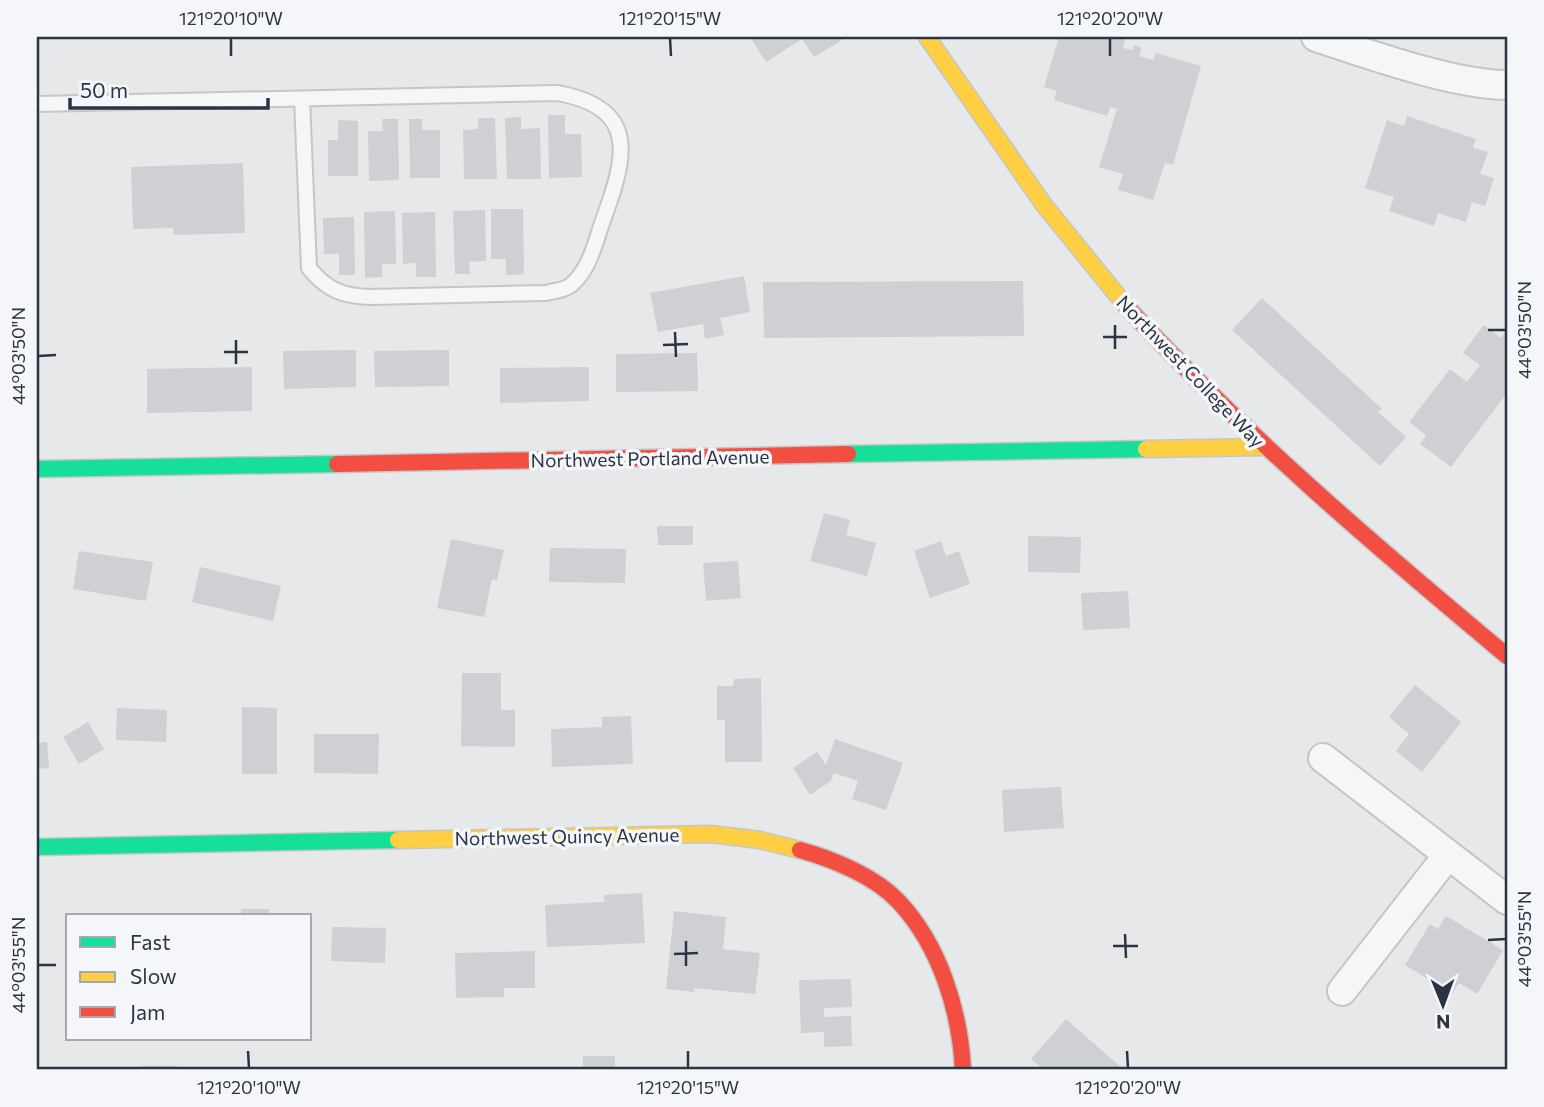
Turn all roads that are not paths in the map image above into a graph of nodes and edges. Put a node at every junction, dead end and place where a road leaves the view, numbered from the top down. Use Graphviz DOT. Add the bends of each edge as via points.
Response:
graph roads {
  1 [pos="927,37"];
  2 [pos="1316,37"];
  3 [pos="1507,85"];
  4 [pos="302,99"];
  5 [pos="37,104"];
  6 [pos="1263,447"];
  7 [pos="37,470"];
  8 [pos="1507,656"];
  9 [pos="1323,758"];
  10 [pos="37,847"];
  11 [pos="1448,855"];
  12 [pos="1507,900"];
  13 [pos="1342,992"];
  14 [pos="963,1070"];
  1 -- 6 [label="street, Northwest College Way" via="1017,172 1122,301"];
  2 -- 3 [label="street" via="1398,62 1490,85"];
  4 -- 4 [label="lane" via="557,93 584,98 603,109 618,131 622,149 618,177 588,264 570,287 546,293 370,297 347,296 323,286 309,268"];
  4 -- 5 [label="lane"];
  6 -- 7 [label="street, Northwest Portland Avenue"];
  6 -- 8 [label="street, Northwest College Way"];
  9 -- 11 [label="street"];
  10 -- 14 [label="street, Northwest Quincy Avenue" via="711,834 762,839 841,865 898,901 935,954 953,1001"];
  11 -- 12 [label="street"];
  11 -- 13 [label="street"];
}
